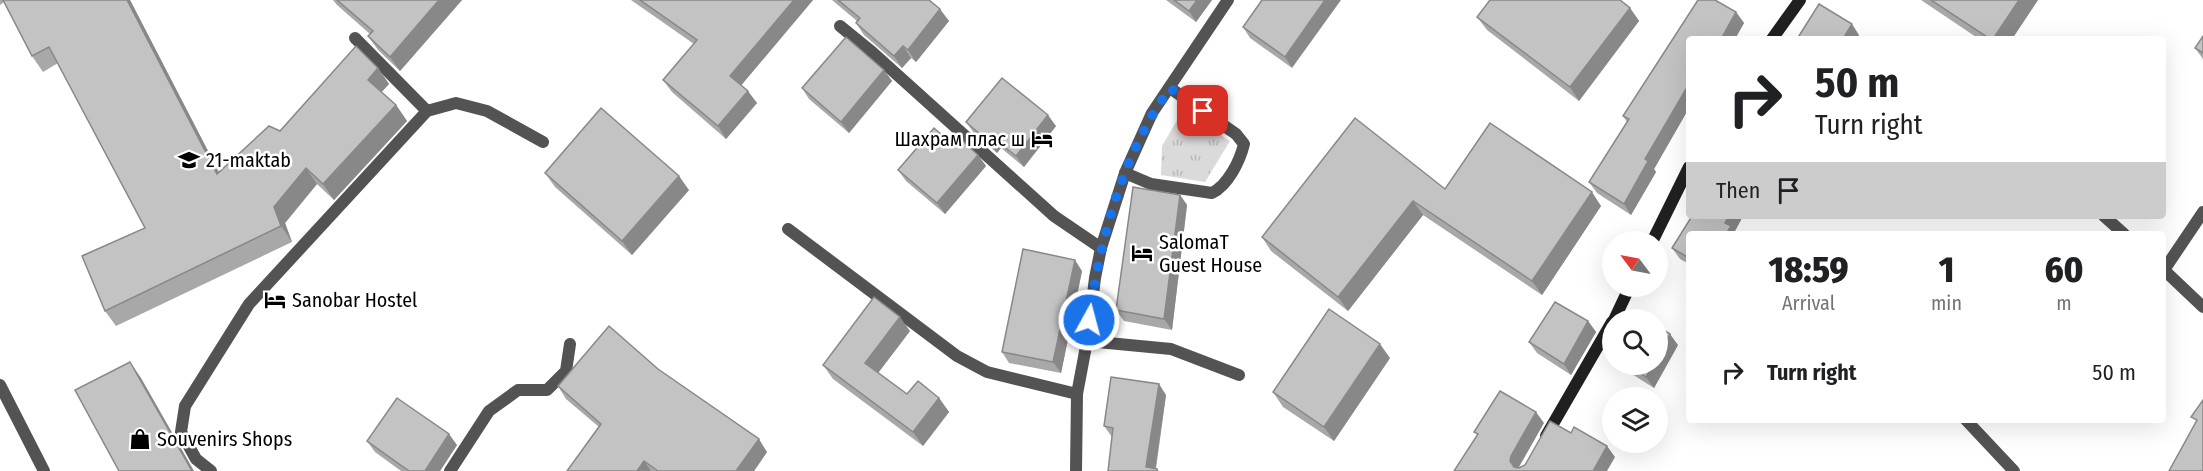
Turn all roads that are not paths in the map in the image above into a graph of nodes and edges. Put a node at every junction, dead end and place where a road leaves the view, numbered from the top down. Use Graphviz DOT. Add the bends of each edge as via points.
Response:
graph roads {
  1 [pos="1228,0"];
  2 [pos="1800,0"];
  3 [pos="840,26"];
  4 [pos="1774,36"];
  5 [pos="355,38"];
  6 [pos="1170,88"];
  7 [pos="427,111"];
  8 [pos="543,142"];
  9 [pos="1125,173"];
  10 [pos="1686,173"];
  11 [pos="2203,212"];
  12 [pos="2106,219"];
  13 [pos="788,229"];
  14 [pos="1657,231"];
  15 [pos="2120,231"];
  16 [pos="1101,248"];
  17 [pos="2166,266"];
  18 [pos="2166,271"];
  19 [pos="2203,306"];
  20 [pos="1602,340"];
  21 [pos="1087,341"];
  22 [pos="570,344"];
  23 [pos="1239,375"];
  24 [pos="0,386"];
  25 [pos="1077,394"];
  26 [pos="1969,423"];
  27 [pos="1537,452"];
  28 [pos="44,471"];
  29 [pos="211,471"];
  30 [pos="450,471"];
  31 [pos="1076,471"];
  32 [pos="2014,471"];
  1 -- 6 [label="street"];
  2 -- 4 [label="street"];
  3 -- 16 [label="street" via="1054,216"];
  5 -- 7 [label="street"];
  6 -- 9 [label="street" via="1152,113"];
  6 -- 9 [label="street" via="1236,134 1244,144 1241,156 1220,189 1212,193 1151,184"];
  7 -- 8 [label="street" via="456,103 476,108"];
  7 -- 29 [label="street" via="249,304 186,406 181,432 196,459"];
  9 -- 16 [label="street"];
  10 -- 14 [label="street"];
  11 -- 17 [label="street"];
  12 -- 15 [label="street"];
  13 -- 25 [label="street" via="957,356 987,372"];
  16 -- 21 [label="street"];
  18 -- 19 [label="street"];
  20 -- 27 [label="street"];
  21 -- 23 [label="street" via="1171,350"];
  21 -- 25 [label="street"];
  22 -- 30 [label="street" via="566,370 547,390 518,390 489,411"];
  24 -- 28 [label="street"];
  25 -- 31 [label="street"];
  26 -- 32 [label="street"];
}
